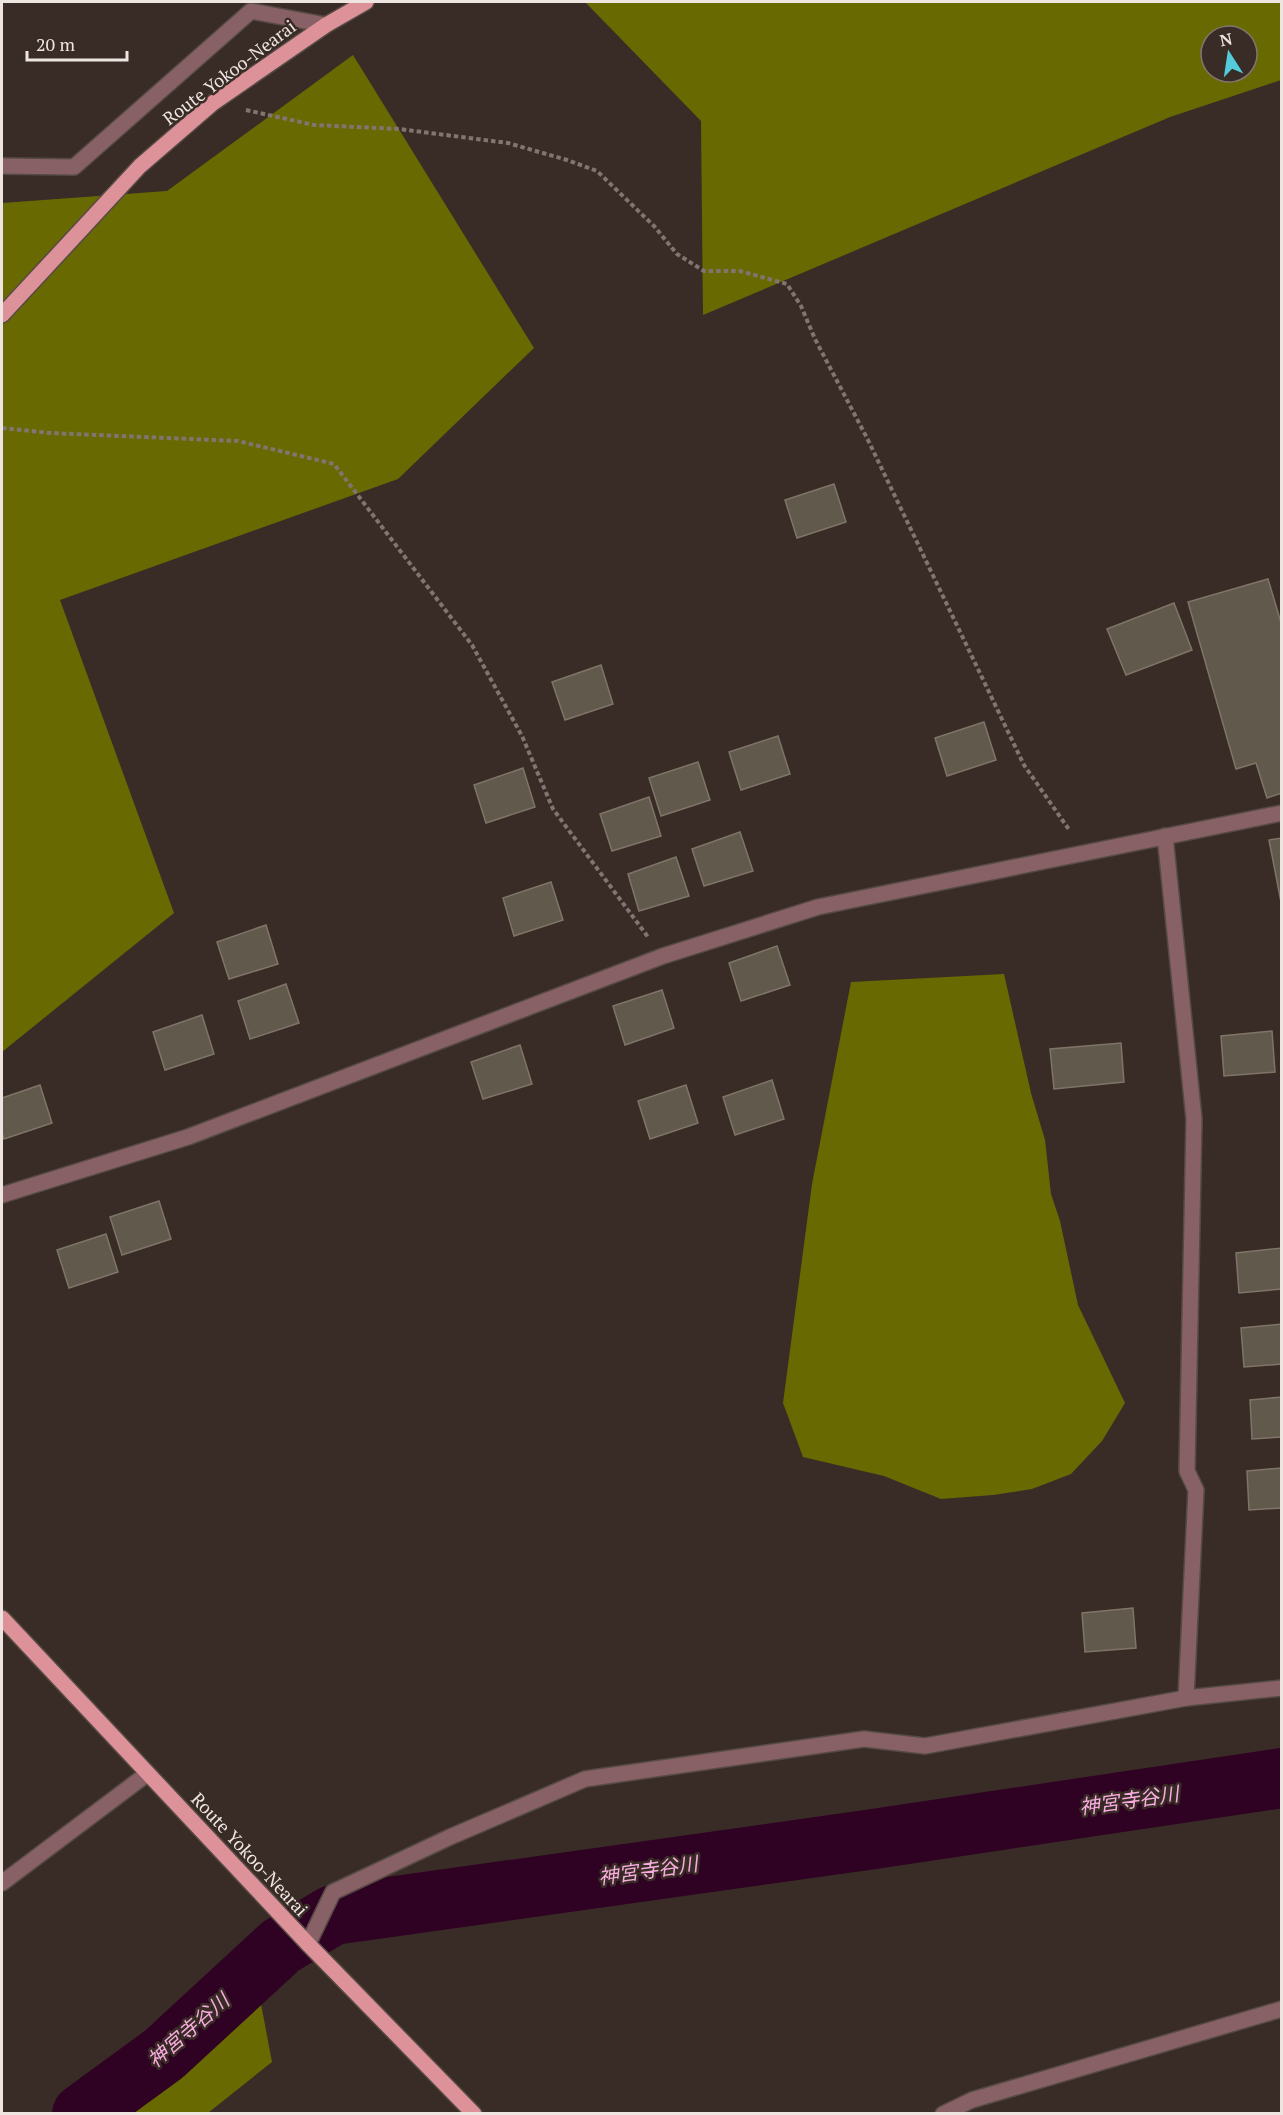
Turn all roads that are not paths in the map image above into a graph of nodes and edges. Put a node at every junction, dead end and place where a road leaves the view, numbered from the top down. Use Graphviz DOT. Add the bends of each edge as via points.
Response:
graph roads {
  1 [pos="366,2"];
  2 [pos="326,25"];
  3 [pos="2,166"];
  4 [pos="2,315"];
  5 [pos="1281,813"];
  6 [pos="1165,837"];
  7 [pos="2,1195"];
  8 [pos="2,1618"];
  9 [pos="1281,1688"];
  10 [pos="1186,1698"];
  11 [pos="147,1774"];
  12 [pos="2,1883"];
  13 [pos="308,1944"];
  14 [pos="1281,2009"];
  15 [pos="474,2114"];
  16 [pos="943,2114"];
  1 -- 2 [label="main road, Route Yokoo-Nearai"];
  2 -- 3 [label="street" via="251,12 74,167"];
  2 -- 4 [label="main road, Route Yokoo-Nearai" via="213,103 140,166"];
  5 -- 6 [label="street"];
  6 -- 7 [label="street" via="818,907 663,956 188,1137"];
  6 -- 10 [label="street" via="1194,1119 1187,1471 1196,1490"];
  8 -- 11 [label="main road, Route Yokoo-Nearai"];
  9 -- 10 [label="street"];
  10 -- 13 [label="street" via="925,1746 864,1739 585,1779 333,1892"];
  11 -- 12 [label="street"];
  11 -- 13 [label="main road, Route Yokoo-Nearai"];
  13 -- 15 [label="main road, Route Yokoo-Nearai"];
  14 -- 16 [label="street" via="972,2100"];
}
